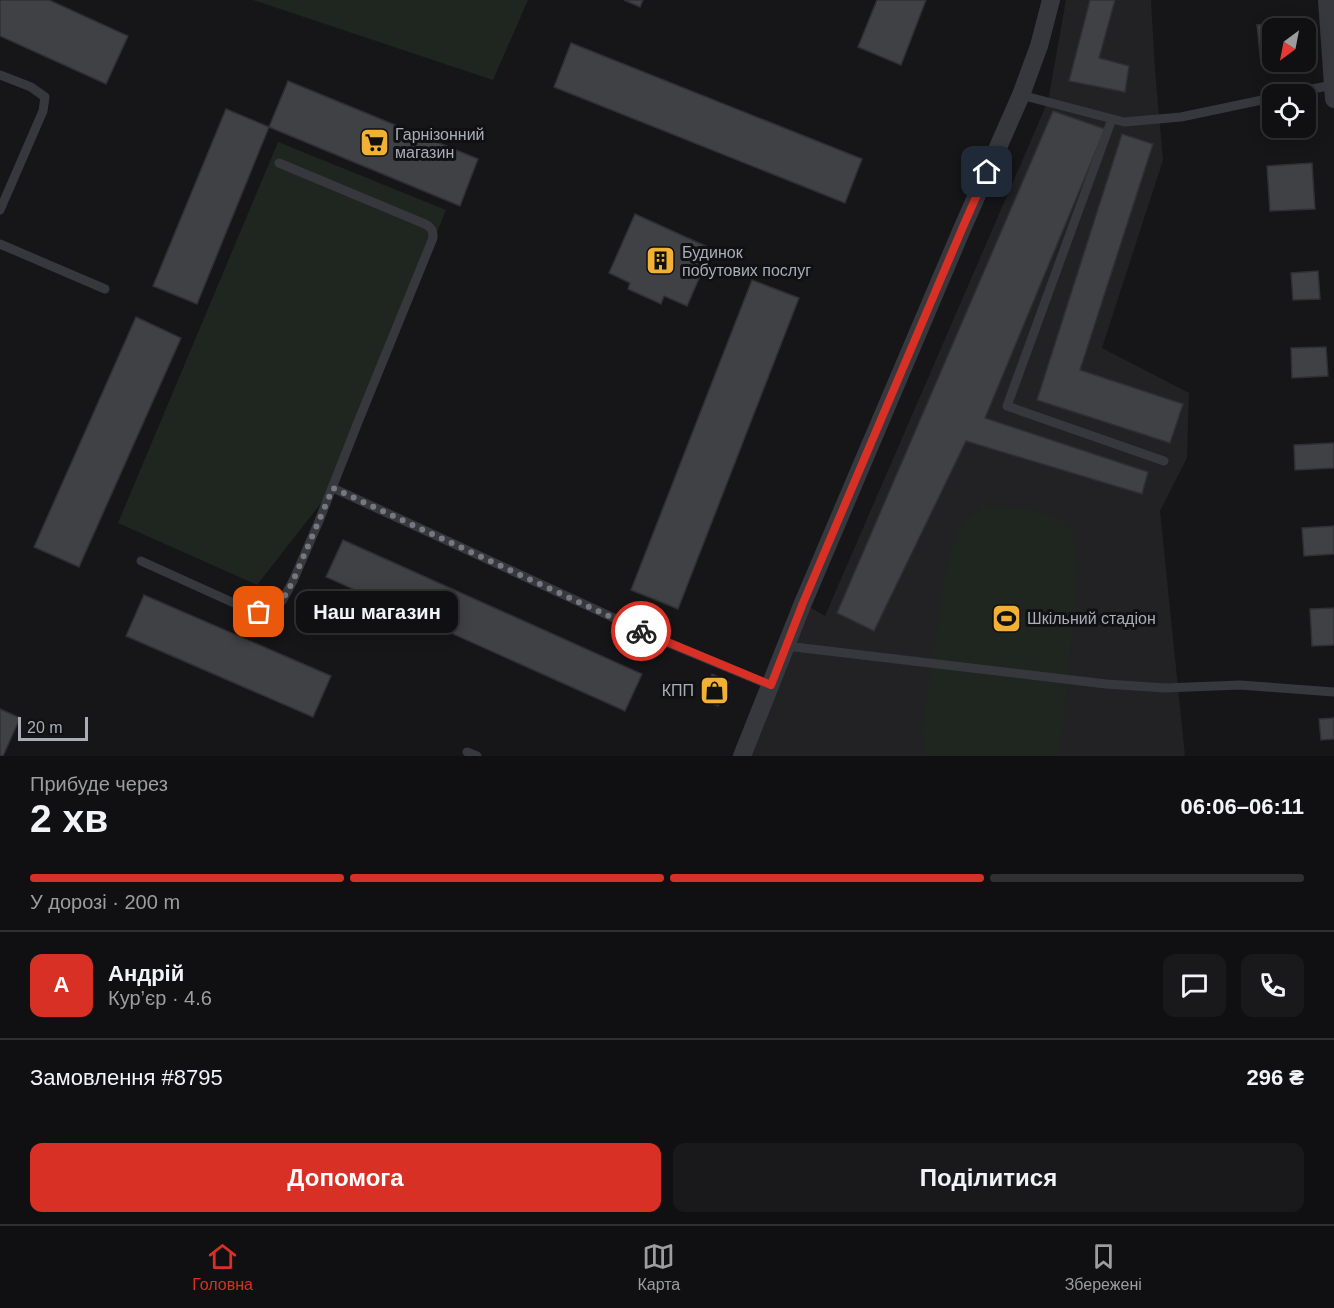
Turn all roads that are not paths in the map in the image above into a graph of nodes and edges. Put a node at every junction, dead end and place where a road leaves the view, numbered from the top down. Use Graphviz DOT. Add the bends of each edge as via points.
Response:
graph roads {
  1 [pos="1051,0"];
  2 [pos="1327,0"];
  3 [pos="0,75"];
  4 [pos="1334,89"];
  5 [pos="1316,91"];
  6 [pos="1021,95"];
  7 [pos="1262,100"];
  8 [pos="1112,119"];
  9 [pos="279,163"];
  10 [pos="0,210"];
  11 [pos="0,244"];
  12 [pos="105,289"];
  13 [pos="1164,461"];
  14 [pos="333,488"];
  15 [pos="141,561"];
  16 [pos="786,646"];
  17 [pos="771,685"];
  18 [pos="1334,692"];
  19 [pos="467,752"];
  20 [pos="477,756"];
  21 [pos="742,756"];
  1 -- 6 [label="street"];
  2 -- 4 [label="street"];
  3 -- 10 [label="lane" via="45,97 43,111"];
  4 -- 5 [label="lane"];
  6 -- 8 [label="lane"];
  6 -- 16 [label="street"];
  7 -- 8 [label="lane" via="1181,117 1124,122"];
  8 -- 13 [label="lane" via="1007,406"];
  9 -- 14 [label="lane" via="425,224 433,231"];
  11 -- 12 [label="lane"];
  14 -- 15 [label="lane" via="293,581 282,601 273,608 259,612 245,608"];
  14 -- 17 [label="lane" via="666,642"];
  16 -- 17 [label="street"];
  16 -- 18 [label="lane" via="1106,684 1165,688 1240,685"];
  17 -- 21 [label="street"];
  19 -- 20 [label="lane"];
}
